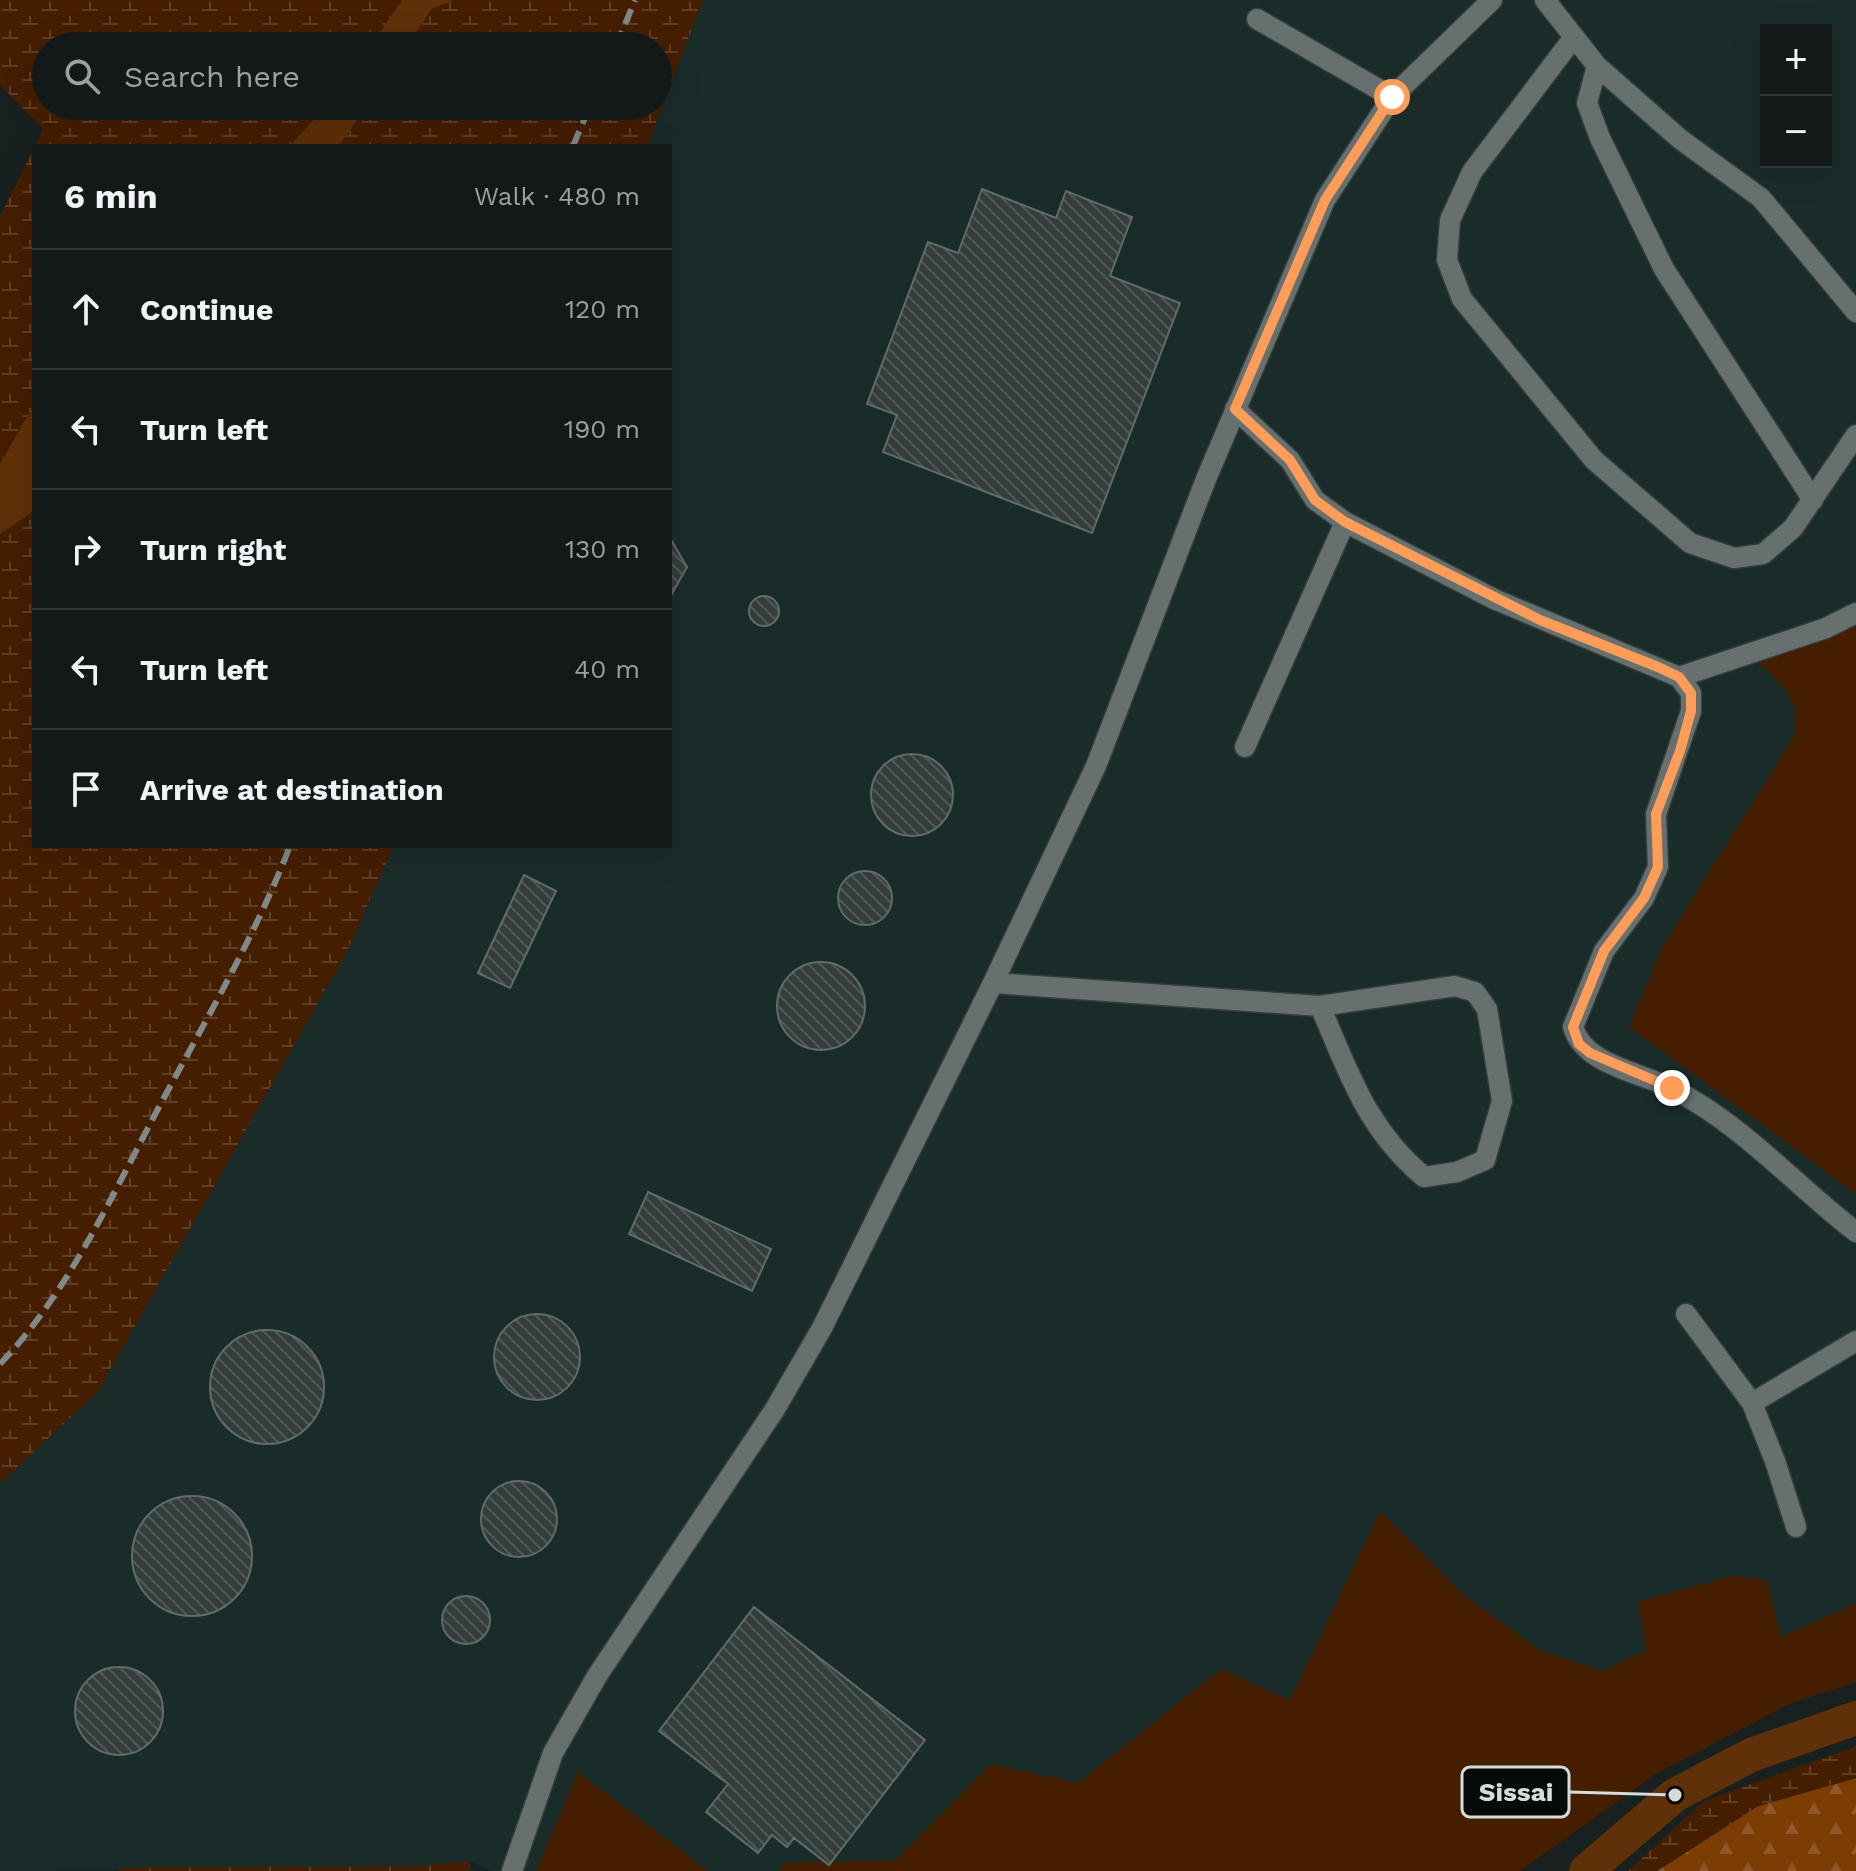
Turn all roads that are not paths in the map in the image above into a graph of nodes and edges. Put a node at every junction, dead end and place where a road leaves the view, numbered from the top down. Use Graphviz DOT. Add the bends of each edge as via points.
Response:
graph roads {
  1 [pos="1492,0"];
  2 [pos="1545,0"];
  3 [pos="1257,19"];
  4 [pos="1574,37"];
  5 [pos="1597,66"];
  6 [pos="1392,97"];
  7 [pos="1856,312"];
  8 [pos="1235,409"];
  9 [pos="1856,435"];
  10 [pos="1813,500"];
  11 [pos="1345,522"];
  12 [pos="1856,613"];
  13 [pos="1679,677"];
  14 [pos="1245,747"];
  15 [pos="993,983"];
  16 [pos="1320,1006"];
  17 [pos="1856,1232"];
  18 [pos="1686,1314"];
  19 [pos="1856,1341"];
  20 [pos="1752,1403"];
  21 [pos="1796,1527"];
  22 [pos="512,1871"];
  1 -- 6 [label="street"];
  2 -- 4 [label="street"];
  3 -- 6 [label="street"];
  4 -- 5 [label="street"];
  4 -- 10 [label="street" via="1472,172 1450,220 1447,260 1462,299 1594,460 1690,543 1734,558 1763,554 1793,528"];
  5 -- 7 [label="street" via="1680,139 1761,198"];
  5 -- 10 [label="street" via="1587,103 1664,269"];
  6 -- 8 [label="street" via="1325,200"];
  8 -- 11 [label="street" via="1290,460 1315,500"];
  8 -- 15 [label="street" via="1096,766"];
  9 -- 10 [label="street"];
  11 -- 13 [label="street" via="1517,610"];
  11 -- 14 [label="street"];
  12 -- 13 [label="street"];
  13 -- 17 [label="street" via="1691,693 1691,711 1656,814 1658,867 1644,898 1604,951 1573,1027 1576,1037 1590,1053 1715,1112"];
  15 -- 16 [label="street"];
  15 -- 22 [label="street" via="822,1328 775,1409 597,1676 553,1753"];
  16 -- 16 [label="street" via="1455,986 1475,992 1487,1009 1502,1101 1485,1160 1457,1172 1424,1177 1395,1152 1361,1102"];
  18 -- 20 [label="street"];
  19 -- 20 [label="street"];
  20 -- 21 [label="street"];
}
